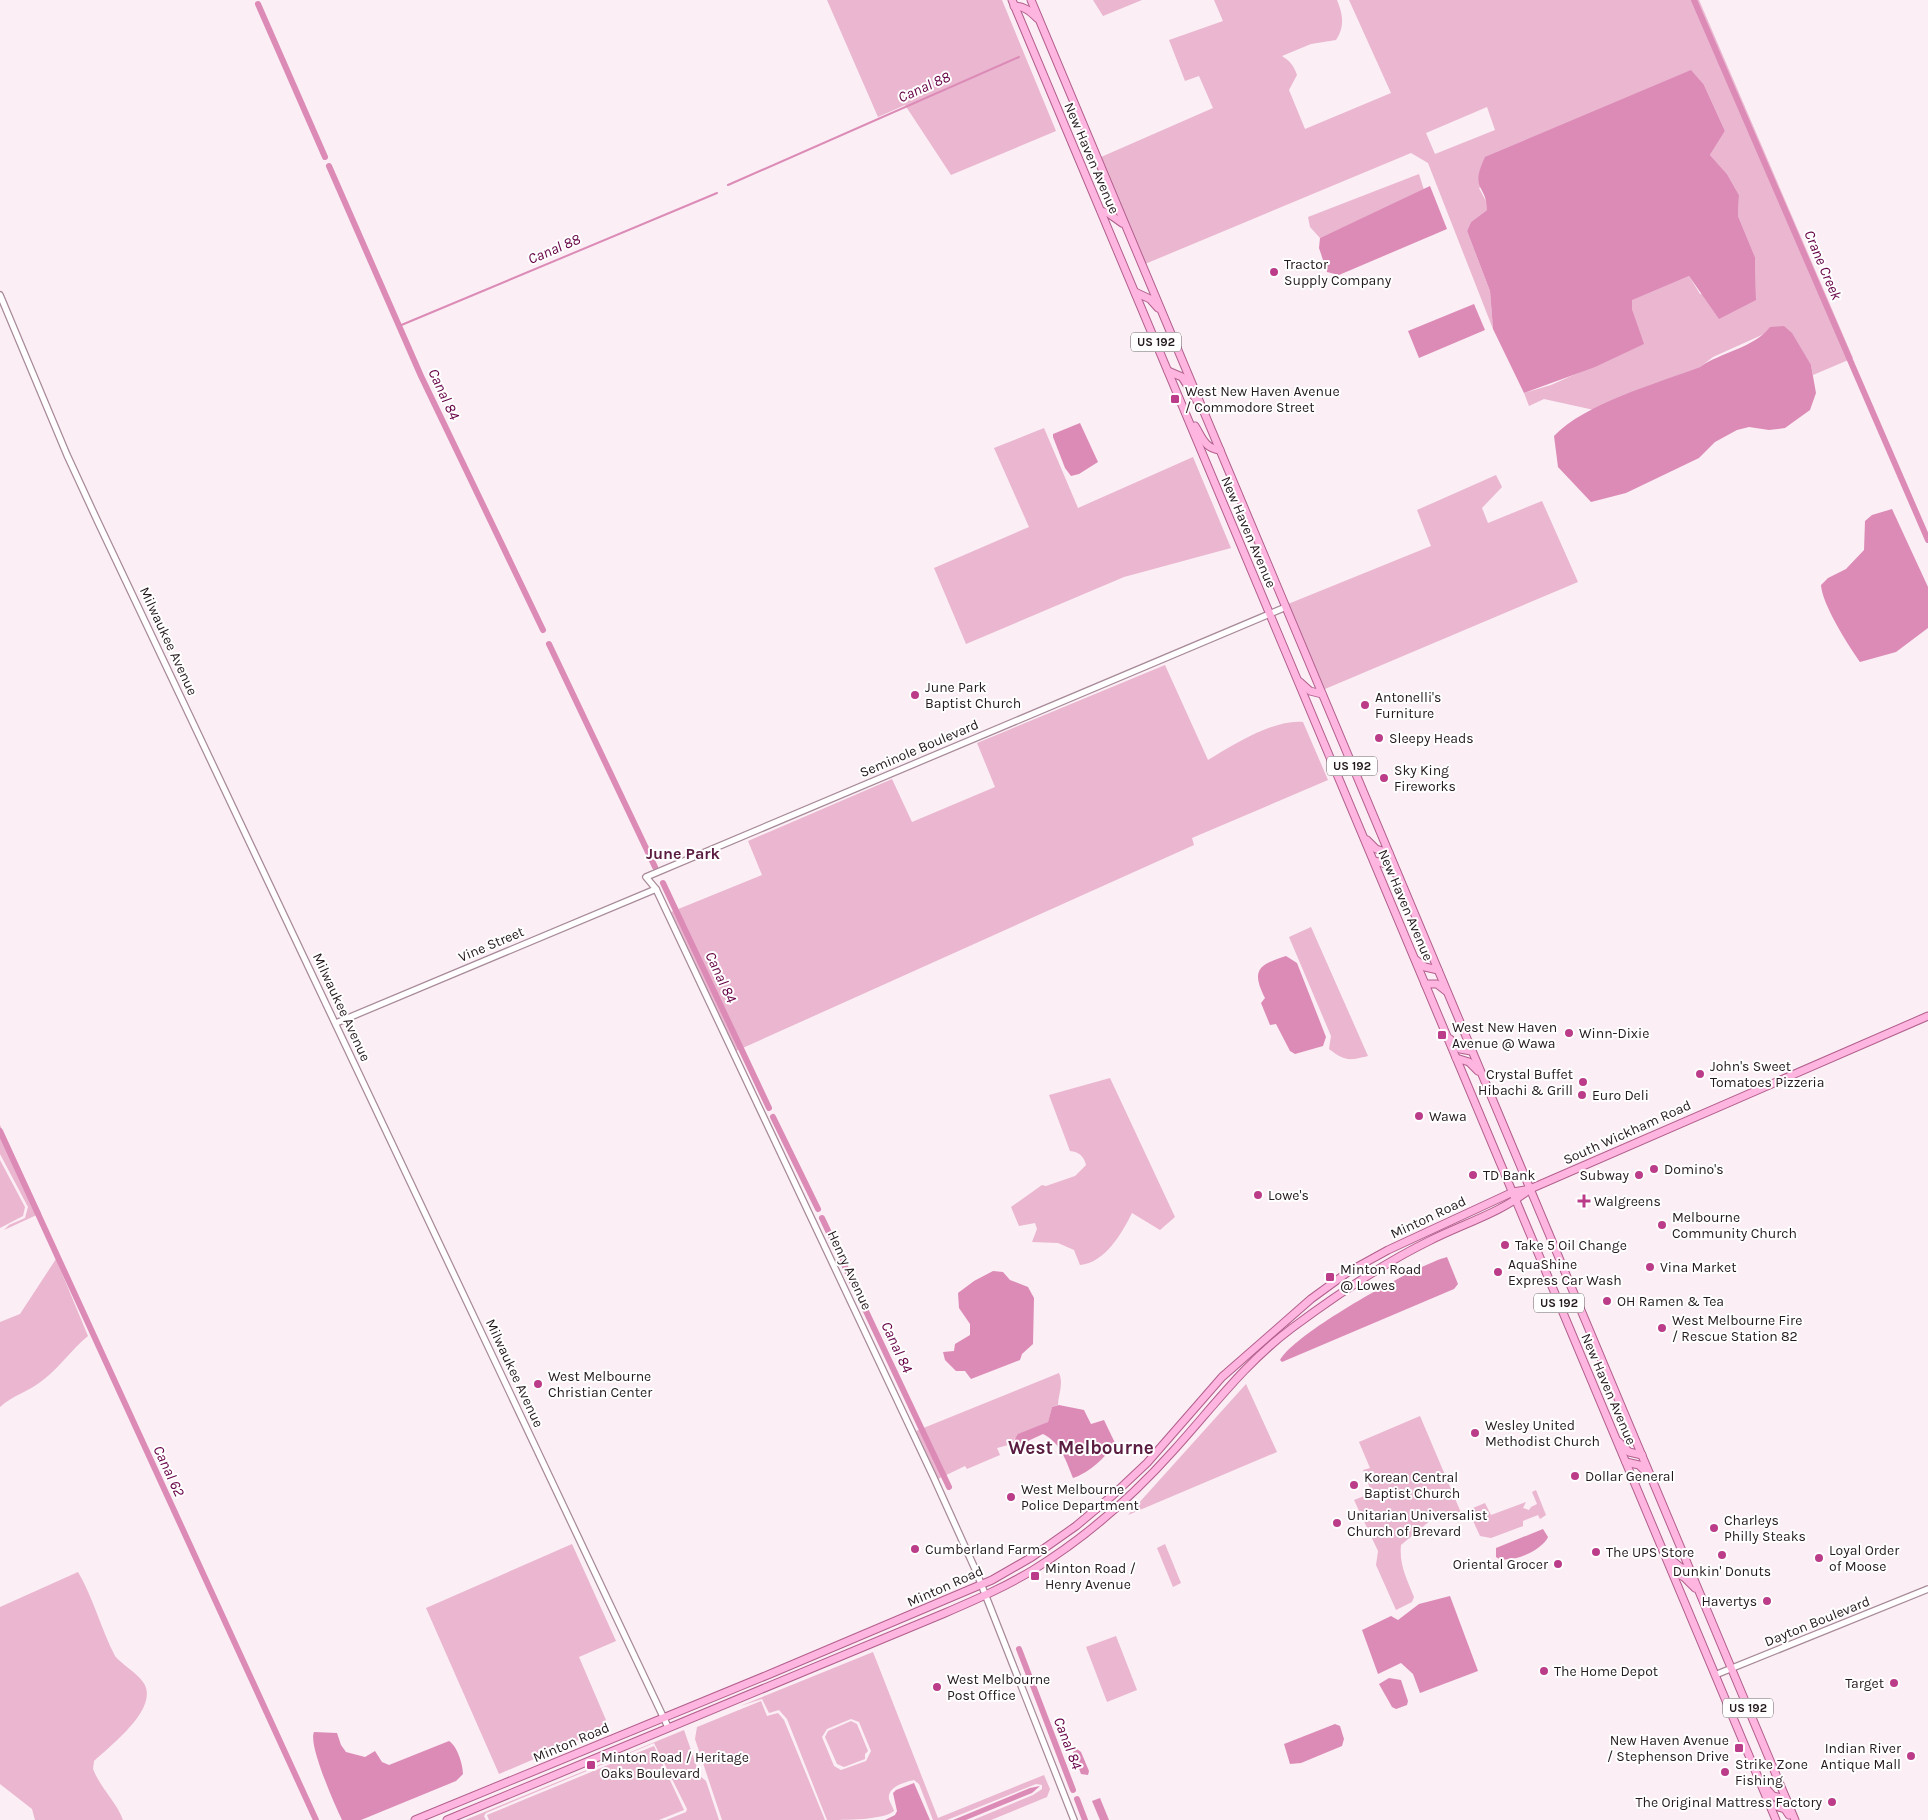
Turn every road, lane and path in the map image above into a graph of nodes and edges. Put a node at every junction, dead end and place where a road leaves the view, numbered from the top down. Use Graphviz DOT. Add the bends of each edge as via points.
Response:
graph roads {
  1 [pos="1031,0"];
  2 [pos="1013,3"];
  3 [pos="1039,20"];
  4 [pos="1101,211"];
  5 [pos="1126,227"];
  6 [pos="1135,292"];
  7 [pos="0,295"];
  8 [pos="1162,312"];
  9 [pos="1168,371"];
  10 [pos="1180,400"];
  11 [pos="1200,405"];
  12 [pos="1220,450"];
  13 [pos="1286,607"];
  14 [pos="1270,614"];
  15 [pos="1298,680"];
  16 [pos="1322,694"];
  17 [pos="1362,834"];
  18 [pos="1389,853"];
  19 [pos="1374,861"];
  20 [pos="1398,876"];
  21 [pos="646,877"];
  22 [pos="656,889"];
  23 [pos="1414,958"];
  24 [pos="1438,970"];
  25 [pos="1425,984"];
  26 [pos="1446,991"];
  27 [pos="1928,1016"];
  28 [pos="336,1023"];
  29 [pos="1446,1035"];
  30 [pos="1471,1051"];
  31 [pos="1456,1058"];
  32 [pos="1482,1074"];
  33 [pos="1530,1189"];
  34 [pos="1512,1192"];
  35 [pos="1516,1201"];
  36 [pos="1616,1438"];
  37 [pos="1642,1455"];
  38 [pos="1626,1462"];
  39 [pos="1135,1475"];
  40 [pos="1650,1476"];
  41 [pos="1146,1480"];
  42 [pos="1663,1551"];
  43 [pos="1672,1571"];
  44 [pos="1690,1571"];
  45 [pos="981,1586"];
  46 [pos="1928,1590"];
  47 [pos="1699,1592"];
  48 [pos="985,1596"];
  49 [pos="1731,1669"];
  50 [pos="1715,1675"];
  51 [pos="663,1717"];
  52 [pos="668,1727"];
  53 [pos="1760,1782"];
  54 [pos="1786,1800"];
  55 [pos="1770,1804"];
  56 [pos="415,1820"];
  57 [pos="448,1820"];
  58 [pos="1074,1820"];
  59 [pos="1776,1820"];
  60 [pos="1793,1820"];
  1 -- 3 [label="main road, New Haven Avenue / US 192"];
  2 -- 3 [label="main road" via="1027,9"];
  2 -- 4 [label="main road, New Haven Avenue / US 192"];
  3 -- 5 [label="main road, New Haven Avenue / US 192"];
  4 -- 5 [label="main road" via="1116,217"];
  4 -- 6 [label="main road, New Haven Avenue / US 192"];
  5 -- 8 [label="main road, New Haven Avenue / US 192"];
  6 -- 8 [label="main road" via="1150,299"];
  6 -- 9 [label="main road, New Haven Avenue / US 192"];
  7 -- 28 [label="street, Milwaukee Avenue" via="67,455"];
  8 -- 11 [label="main road, New Haven Avenue / US 192"];
  9 -- 10 [label="main road, New Haven Avenue / US 192"];
  9 -- 11 [label="main road" via="1182,377"];
  10 -- 12 [label="main road" via="1206,446"];
  10 -- 14 [label="main road, New Haven Avenue / US 192"];
  11 -- 12 [label="main road, New Haven Avenue / US 192"];
  12 -- 13 [label="main road, New Haven Avenue / US 192"];
  13 -- 14 [label="street, Seminole Boulevard"];
  13 -- 16 [label="main road, New Haven Avenue / US 192"];
  14 -- 15 [label="main road, New Haven Avenue / US 192"];
  14 -- 21 [label="street, Seminole Boulevard"];
  15 -- 16 [label="main road" via="1310,691"];
  15 -- 17 [label="main road, New Haven Avenue / US 192"];
  16 -- 18 [label="main road, New Haven Avenue / US 192"];
  17 -- 18 [label="main road" via="1376,849"];
  17 -- 19 [label="main road, New Haven Avenue / US 192"];
  18 -- 20 [label="main road, New Haven Avenue / US 192"];
  19 -- 20 [label="main road" via="1387,864"];
  19 -- 23 [label="main road, New Haven Avenue / US 192"];
  20 -- 24 [label="main road, New Haven Avenue / US 192"];
  21 -- 22 [label="street, Henry Avenue"];
  22 -- 28 [label="street, Vine Street"];
  22 -- 45 [label="street, Henry Avenue" via="933,1476"];
  23 -- 24 [label="main road" via="1425,967"];
  23 -- 25 [label="main road, New Haven Avenue / US 192"];
  24 -- 26 [label="main road, New Haven Avenue / US 192"];
  25 -- 26 [label="main road" via="1437,984"];
  25 -- 29 [label="main road, New Haven Avenue / US 192"];
  26 -- 30 [label="main road, New Haven Avenue / US 192"];
  27 -- 33 [label="main road, South Wickham Road"];
  28 -- 51 [label="street, Milwaukee Avenue"];
  29 -- 30 [label="main road" via="1460,1049"];
  29 -- 31 [label="main road, New Haven Avenue / US 192"];
  30 -- 32 [label="main road, New Haven Avenue / US 192"];
  31 -- 32 [label="main road" via="1469,1062"];
  31 -- 34 [label="main road, New Haven Avenue / US 192"];
  32 -- 33 [label="main road, New Haven Avenue / US 192"];
  33 -- 34 [label="main road, Minton Road"];
  33 -- 35 [label="main road, Minton Road"];
  33 -- 37 [label="main road, New Haven Avenue / US 192"];
  34 -- 35 [label="main road, New Haven Avenue / US 192"];
  34 -- 39 [label="main road, Minton Road" via="1388,1250 1348,1272 1310,1299 1222,1376"];
  35 -- 36 [label="main road, New Haven Avenue / US 192"];
  35 -- 41 [label="main road, Minton Road" via="1428,1241 1376,1270 1290,1330 1221,1394"];
  36 -- 37 [label="main road" via="1629,1452"];
  36 -- 38 [label="main road, New Haven Avenue / US 192"];
  37 -- 40 [label="main road, New Haven Avenue / US 192"];
  38 -- 40 [label="main road" via="1639,1465"];
  38 -- 42 [label="main road, New Haven Avenue / US 192"];
  39 -- 41 [label="main road"];
  39 -- 45 [label="main road, Minton Road" via="1076,1526 1032,1557"];
  40 -- 44 [label="main road, New Haven Avenue / US 192"];
  41 -- 48 [label="main road, Minton Road" via="1057,1554"];
  42 -- 43 [label="main road, New Haven Avenue / US 192"];
  42 -- 44 [label="main road" via="1673,1563"];
  43 -- 47 [label="main road" via="1684,1577"];
  43 -- 50 [label="main road, New Haven Avenue / US 192"];
  44 -- 47 [label="main road, New Haven Avenue / US 192"];
  45 -- 48 [label="street, Henry Avenue"];
  45 -- 51 [label="main road, Minton Road"];
  46 -- 49 [label="street, Dayton Boulevard"];
  47 -- 49 [label="main road, New Haven Avenue / US 192"];
  48 -- 52 [label="main road, Minton Road"];
  48 -- 58 [label="street, Henry Avenue"];
  49 -- 50 [label="street, Dayton Boulevard"];
  49 -- 54 [label="main road, New Haven Avenue / US 192"];
  50 -- 53 [label="main road, New Haven Avenue / US 192"];
  51 -- 52 [label="street, Milwaukee Avenue"];
  51 -- 56 [label="main road, Minton Road"];
  52 -- 57 [label="main road, Minton Road"];
  53 -- 54 [label="main road" via="1773,1796"];
  53 -- 55 [label="main road, New Haven Avenue / US 192"];
  54 -- 60 [label="main road, New Haven Avenue / US 192"];
  55 -- 59 [label="main road, New Haven Avenue / US 192"];
  55 -- 60 [label="main road" via="1785,1809"];
}
